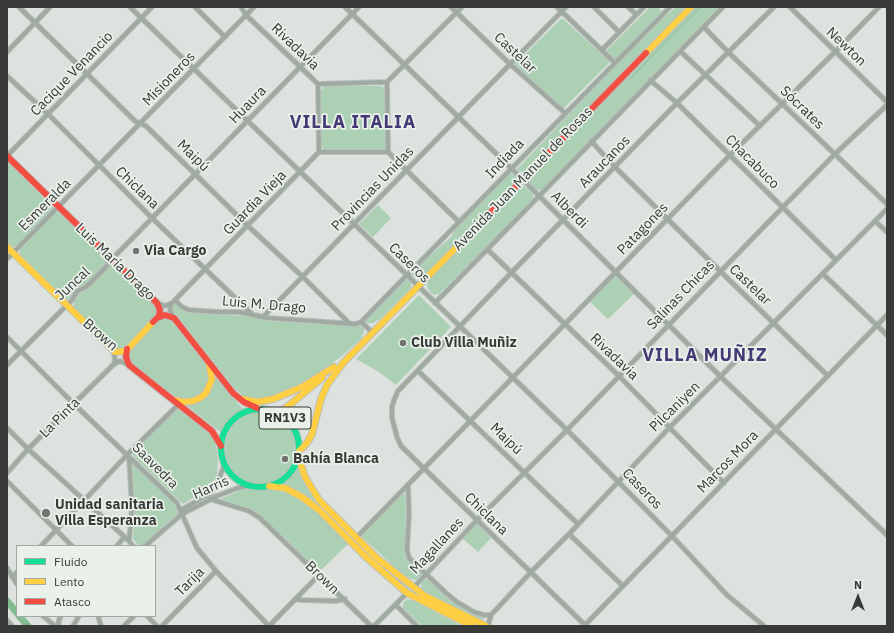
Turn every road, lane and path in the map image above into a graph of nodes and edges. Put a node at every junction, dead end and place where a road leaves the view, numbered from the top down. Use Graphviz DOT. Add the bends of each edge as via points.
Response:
graph roads {
  1 [pos="19,7"];
  2 [pos="50,7"];
  3 [pos="130,7"];
  4 [pos="152,7"];
  5 [pos="195,7"];
  6 [pos="241,7"];
  7 [pos="254,7"];
  8 [pos="345,7"];
  9 [pos="358,7"];
  10 [pos="451,7"];
  11 [pos="462,7"];
  12 [pos="557,7"];
  13 [pos="566,7"];
  14 [pos="594,7"];
  15 [pos="628,7"];
  16 [pos="644,7"];
  17 [pos="692,7"];
  18 [pos="723,7"];
  19 [pos="774,7"];
  20 [pos="790,7"];
  21 [pos="879,7"];
  22 [pos="667,8"];
  23 [pos="561,11"];
  24 [pos="457,13"];
  25 [pos="352,14"];
  26 [pos="636,14"];
  27 [pos="246,15"];
  28 [pos="142,18"];
  29 [pos="35,23"];
  30 [pos="704,27"];
  31 [pos="619,32"];
  32 [pos="225,37"];
  33 [pos="602,50"];
  34 [pos="680,51"];
  35 [pos="836,51"];
  36 [pos="7,52"];
  37 [pos="728,52"];
  38 [pos="615,63"];
  39 [pos="510,64"];
  40 [pos="405,66"];
  41 [pos="300,68"];
  42 [pos="194,69"];
  43 [pos="87,74"];
  44 [pos="705,75"];
  45 [pos="7,76"];
  46 [pos="650,80"];
  47 [pos="387,82"];
  48 [pos="318,84"];
  49 [pos="677,103"];
  50 [pos="887,103"];
  51 [pos="782,104"];
  52 [pos="564,113"];
  53 [pos="48,114"];
  54 [pos="458,118"];
  55 [pos="248,121"];
  56 [pos="141,124"];
  57 [pos="760,126"];
  58 [pos="591,141"];
  59 [pos="319,152"];
  60 [pos="388,152"];
  61 [pos="835,154"];
  62 [pos="730,155"];
  63 [pos="7,156"];
  64 [pos="99,166"];
  65 [pos="615,167"];
  66 [pos="511,168"];
  67 [pos="406,171"];
  68 [pos="300,172"];
  69 [pos="196,174"];
  70 [pos="522,180"];
  71 [pos="539,196"];
  72 [pos="887,204"];
  73 [pos="58,206"];
  74 [pos="782,208"];
  75 [pos="887,209"];
  76 [pos="153,219"];
  77 [pos="668,219"];
  78 [pos="564,220"];
  79 [pos="875,221"];
  80 [pos="459,222"];
  81 [pos="354,224"];
  82 [pos="248,226"];
  83 [pos="887,232"];
  84 [pos="7,247"];
  85 [pos="488,250"];
  86 [pos="13,253"];
  87 [pos="7,259"];
  88 [pos="112,259"];
  89 [pos="836,260"];
  90 [pos="206,269"];
  91 [pos="720,271"];
  92 [pos="617,272"];
  93 [pos="511,273"];
  94 [pos="823,274"];
  95 [pos="303,276"];
  96 [pos="407,276"];
  97 [pos="418,286"];
  98 [pos="173,301"];
  99 [pos="157,303"];
  100 [pos="435,303"];
  101 [pos="67,305"];
  102 [pos="254,315"];
  103 [pos="887,315"];
  104 [pos="263,317"];
  105 [pos="158,318"];
  106 [pos="174,318"];
  107 [pos="362,322"];
  108 [pos="349,323"];
  109 [pos="669,323"];
  110 [pos="774,323"];
  111 [pos="356,324"];
  112 [pos="565,324"];
  113 [pos="877,325"];
  114 [pos="460,327"];
  115 [pos="372,332"];
  116 [pos="887,335"];
  117 [pos="7,337"];
  118 [pos="127,349"];
  119 [pos="21,350"];
  120 [pos="113,350"];
  121 [pos="354,351"];
  122 [pos="208,362"];
  123 [pos="113,364"];
  124 [pos="7,365"];
  125 [pos="129,365"];
  126 [pos="334,367"];
  127 [pos="418,371"];
  128 [pos="619,376"];
  129 [pos="828,376"];
  130 [pos="513,377"];
  131 [pos="721,377"];
  132 [pos="233,393"];
  133 [pos="173,400"];
  134 [pos="74,404"];
  135 [pos="179,404"];
  136 [pos="392,407"];
  137 [pos="263,409"];
  138 [pos="272,411"];
  139 [pos="471,421"];
  140 [pos="670,427"];
  141 [pos="7,428"];
  142 [pos="776,429"];
  143 [pos="567,430"];
  144 [pos="221,446"];
  145 [pos="28,449"];
  146 [pos="299,454"];
  147 [pos="128,455"];
  148 [pos="225,464"];
  149 [pos="424,468"];
  150 [pos="524,472"];
  151 [pos="7,473"];
  152 [pos="618,481"];
  153 [pos="7,482"];
  154 [pos="724,483"];
  155 [pos="251,485"];
  156 [pos="269,486"];
  157 [pos="408,486"];
  158 [pos="210,499"];
  159 [pos="84,500"];
  160 [pos="181,512"];
  161 [pos="477,520"];
  162 [pos="578,524"];
  163 [pos="131,530"];
  164 [pos="55,531"];
  165 [pos="569,534"];
  166 [pos="887,535"];
  167 [pos="122,536"];
  168 [pos="672,536"];
  169 [pos="356,538"];
  170 [pos="129,541"];
  171 [pos="42,545"];
  172 [pos="71,545"];
  173 [pos="118,545"];
  174 [pos="132,545"];
  175 [pos="147,545"];
  176 [pos="7,568"];
  177 [pos="216,572"];
  178 [pos="531,572"];
  179 [pos="16,573"];
  180 [pos="426,574"];
  181 [pos="319,575"];
  182 [pos="12,577"];
  183 [pos="16,583"];
  184 [pos="622,586"];
  185 [pos="413,588"];
  186 [pos="408,593"];
  187 [pos="295,599"];
  188 [pos="345,600"];
  189 [pos="396,605"];
  190 [pos="491,615"];
  191 [pos="44,617"];
  192 [pos="78,617"];
  193 [pos="133,617"];
  194 [pos="148,617"];
  195 [pos="7,620"];
  196 [pos="585,625"];
  197 [pos="12,626"];
  198 [pos="55,626"];
  199 [pos="73,626"];
  200 [pos="124,626"];
  201 [pos="157,626"];
  202 [pos="162,626"];
  203 [pos="269,626"];
  204 [pos="371,626"];
  205 [pos="374,626"];
  206 [pos="417,626"];
  207 [pos="472,626"];
  208 [pos="487,626"];
  209 [pos="764,626"];
  1 -- 29 [label="street, Maipú"];
  2 -- 29 [label="street"];
  3 -- 28 [label="street, Caseros"];
  4 -- 28 [label="street, Cacique Venancio"];
  5 -- 32 [label="street"];
  6 -- 27 [label="street, Rivadavia"];
  7 -- 27 [label="street, Misioneros"];
  8 -- 25 [label="street, Alberdi"];
  9 -- 25 [label="street, Huaura"];
  10 -- 24 [label="street, Castelar"];
  11 -- 24 [label="street"];
  12 -- 23 [label="street"];
  13 -- 23 [label="street, Provincias Unidas"];
  14 -- 31 [label="street"];
  15 -- 26 [label="street"];
  16 -- 26 [label="street"];
  17 -- 70 [label="main road, Avenida Juan Manuel de Rosas"];
  18 -- 30 [label="street"];
  19 -- 37 [label="street, Araucanos"];
  20 -- 35 [label="street, Newton"];
  21 -- 35 [label="street, Patagones"];
  22 -- 38 [label="street, Indiada"];
  23 -- 33 [label="street"];
  23 -- 39 [label="street, Provincias Unidas"];
  24 -- 39 [label="street, Castelar"];
  24 -- 40 [label="street"];
  25 -- 40 [label="street, Alberdi"];
  25 -- 41 [label="street, Huaura"];
  26 -- 31 [label="street"];
  27 -- 32 [label="street, Misioneros"];
  27 -- 41 [label="street, Rivadavia"];
  28 -- 42 [label="street, Caseros"];
  28 -- 43 [label="street, Cacique Venancio"];
  29 -- 36 [label="street"];
  29 -- 43 [label="street, Maipú"];
  30 -- 34 [label="street"];
  30 -- 37 [label="street, Sócrates"];
  31 -- 33 [label="street"];
  32 -- 42 [label="street, Misioneros"];
  33 -- 38 [label="street"];
  34 -- 44 [label="street"];
  34 -- 46 [label="street"];
  35 -- 50 [label="street, Newton"];
  35 -- 51 [label="street, Patagones"];
  37 -- 44 [label="street, Araucanos"];
  37 -- 51 [label="street, Sócrates"];
  38 -- 52 [label="street, Indiada"];
  39 -- 52 [label="street, Castelar"];
  39 -- 54 [label="street, Provincias Unidas"];
  40 -- 47 [label="street"];
  40 -- 54 [label="street, Alberdi"];
  41 -- 48 [label="street, Rivadavia"];
  41 -- 55 [label="street, Huaura"];
  42 -- 55 [label="street, Caseros"];
  42 -- 56 [label="street, Misioneros"];
  43 -- 53 [label="street, Cacique Venancio"];
  43 -- 56 [label="street, Maipú"];
  44 -- 49 [label="street, Araucanos"];
  44 -- 57 [label="street"];
  45 -- 53 [label="street, Chiclana"];
  46 -- 49 [label="street, Chacabuco"];
  46 -- 58 [label="street"];
  47 -- 48 [label="street, Rivadavia"];
  47 -- 60 [label="street"];
  48 -- 59 [label="street, Rivadavia"];
  49 -- 62 [label="street, Chacabuco"];
  49 -- 65 [label="street, Araucanos"];
  50 -- 61 [label="street, Salinas Chicas"];
  51 -- 57 [label="street, Patagones"];
  51 -- 61 [label="street, Sócrates"];
  52 -- 66 [label="street, Indiada"];
  53 -- 63 [label="street, Cacique Venancio"];
  53 -- 64 [label="street, Chiclana"];
  54 -- 66 [label="street, Alberdi"];
  54 -- 67 [label="street, Provincias Unidas"];
  55 -- 68 [label="street, Caseros"];
  55 -- 69 [label="street, Huaura"];
  56 -- 64 [label="street, Misioneros"];
  56 -- 69 [label="street, Maipú"];
  57 -- 62 [label="street, Patagones"];
  58 -- 65 [label="street, Castelar"];
  58 -- 71 [label="street"];
  59 -- 60 [label="street"];
  59 -- 68 [label="street, Guardia Vieja"];
  60 -- 67 [label="street"];
  61 -- 72 [label="street, Sócrates"];
  61 -- 74 [label="street, Salinas Chicas"];
  62 -- 74 [label="street, Chacabuco"];
  62 -- 77 [label="street, Patagones"];
  63 -- 73 [label="main road, Luis María Drago"];
  64 -- 73 [label="street, Esmeralda"];
  64 -- 76 [label="street, Chiclana"];
  65 -- 77 [label="street, Castelar"];
  65 -- 78 [label="street, Araucanos"];
  66 -- 70 [label="street, Alberdi"];
  66 -- 80 [label="street, Indiada"];
  67 -- 80 [label="street"];
  67 -- 81 [label="street, Provincias Unidas"];
  68 -- 81 [label="street, Caseros"];
  68 -- 82 [label="street, Guardia Vieja"];
  69 -- 76 [label="street, Huaura"];
  69 -- 82 [label="street, Maipú"];
  70 -- 71 [label="street, Alberdi"];
  70 -- 97 [label="main road, Avenida Juan Manuel de Rosas"];
  71 -- 78 [label="street, Alberdi"];
  71 -- 85 [label="street"];
  73 -- 86 [label="street, Esmeralda"];
  73 -- 88 [label="main road, Luis María Drago"];
  74 -- 89 [label="street, Chacabuco"];
  74 -- 91 [label="street, Salinas Chicas"];
  75 -- 79 [label="street, Pilcaniyen"];
  76 -- 88 [label="street, Juncal"];
  76 -- 90 [label="street, Chiclana"];
  77 -- 91 [label="street, Castelar"];
  77 -- 92 [label="street, Patagones"];
  78 -- 92 [label="street, Alberdi"];
  78 -- 93 [label="street, Araucanos"];
  79 -- 83 [label="street"];
  79 -- 89 [label="street, Pilcaniyen"];
  80 -- 96 [label="street, Indiada"];
  81 -- 95 [label="street, Provincias Unidas"];
  81 -- 96 [label="street, Caseros"];
  82 -- 90 [label="street, Guardia Vieja"];
  82 -- 95 [label="street, Maipú"];
  84 -- 86 [label="main road, Brown"];
  85 -- 93 [label="street, Rivadavia"];
  85 -- 100 [label="street"];
  86 -- 87 [label="street, Esmeralda"];
  86 -- 101 [label="main road, Brown"];
  88 -- 99 [label="main road, Luis María Drago"];
  88 -- 101 [label="street, Juncal" via="86,288 77,291"];
  89 -- 94 [label="street, Pilcaniyen"];
  90 -- 98 [label="street"];
  90 -- 102 [label="street, Chiclana"];
  91 -- 109 [label="street, Salinas Chicas"];
  91 -- 110 [label="street, Castelar"];
  92 -- 109 [label="street, Alberdi"];
  92 -- 112 [label="street, Patagones"];
  93 -- 112 [label="street, Rivadavia"];
  93 -- 114 [label="street, Araucanos"];
  94 -- 110 [label="street, Pilcaniyen"];
  94 -- 113 [label="street"];
  95 -- 104 [label="street, Provincias Unidas"];
  95 -- 108 [label="street, Maipú"];
  96 -- 97 [label="street, Caseros"];
  96 -- 107 [label="street, Indiada"];
  97 -- 100 [label="street, Caseros"];
  97 -- 115 [label="main road, Avenida Juan Manuel de Rosas"];
  98 -- 99 [label="street" via="165,306"];
  98 -- 102 [label="street, Luis M. Drago" via="189,310"];
  98 -- 106 [label="street" via="170,310"];
  99 -- 105 [label="main road, Luis María Drago" via="160,310"];
  100 -- 114 [label="street, Caseros"];
  101 -- 119 [label="street, Juncal"];
  101 -- 120 [label="main road, Brown"];
  102 -- 104 [label="street, Luis M. Drago"];
  103 -- 113 [label="street, Marcos Mora"];
  104 -- 108 [label="street, Luis M. Drago"];
  105 -- 106 [label="main road, Luis María Drago" via="165,315"];
  105 -- 118 [label="main road"];
  106 -- 122 [label="main road"];
  107 -- 111 [label="street, Indiada"];
  107 -- 115 [label="street"];
  108 -- 111 [label="street, Luis M. Drago"];
  109 -- 128 [label="street, Salinas Chicas"];
  109 -- 131 [label="street, Alberdi"];
  110 -- 129 [label="street, Castelar"];
  110 -- 131 [label="street, Pilcaniyen"];
  112 -- 128 [label="street, Rivadavia"];
  112 -- 130 [label="street, Patagones"];
  113 -- 116 [label="street"];
  113 -- 129 [label="street, Marcos Mora"];
  114 -- 127 [label="street, Araucanos"];
  114 -- 130 [label="street, Caseros"];
  115 -- 121 [label="main road, Avenida Juan Manuel de Rosas"];
  117 -- 119 [label="street, Saavedra"];
  118 -- 120 [label="main road, Brown" via="120,352"];
  118 -- 125 [label="main road, Brown"];
  119 -- 124 [label="street, Juncal"];
  119 -- 134 [label="street, Saavedra"];
  120 -- 123 [label="street"];
  121 -- 126 [label="main road, Avenida Juan Manuel de Rosas"];
  121 -- 146 [label="main road, Avenida Juan Manuel de Rosas" via="327,385 312,434"];
  122 -- 132 [label="main road"];
  122 -- 133 [label="main road" via="212,379 206,394 193,401"];
  123 -- 125 [label="street" via="120,361"];
  123 -- 134 [label="street, La Pinta"];
  125 -- 133 [label="main road"];
  126 -- 132 [label="main road" via="296,390 267,401 248,401"];
  126 -- 138 [label="main road, Avenida Juan Manuel de Rosas" via="288,407"];
  127 -- 136 [label="street, Araucanos" via="398,392"];
  127 -- 139 [label="street, Maipú"];
  128 -- 140 [label="street, Rivadavia"];
  128 -- 143 [label="street, Salinas Chicas"];
  129 -- 142 [label="street, Marcos Mora"];
  130 -- 139 [label="street, Patagones"];
  130 -- 143 [label="street, Caseros"];
  131 -- 140 [label="street, Pilcaniyen"];
  131 -- 142 [label="street, Alberdi"];
  132 -- 137 [label="main road" via="247,405"];
  133 -- 135 [label="main road"];
  134 -- 145 [label="street, La Pinta"];
  134 -- 147 [label="street, Saavedra"];
  135 -- 144 [label="main road" via="212,431"];
  135 -- 147 [label="street"];
  136 -- 149 [label="street, Chiclana" via="392,418 401,446"];
  137 -- 138 [label="main road, RN1V3"];
  137 -- 144 [label="main road, RN1V3" via="238,416 226,430"];
  138 -- 146 [label="main road, RN1V3" via="280,414 293,426 299,442"];
  139 -- 149 [label="street, Patagones"];
  139 -- 150 [label="street, Maipú"];
  140 -- 152 [label="street, Pilcaniyen"];
  140 -- 154 [label="street, Rivadavia"];
  141 -- 145 [label="street"];
  142 -- 154 [label="street, Marcos Mora"];
  142 -- 166 [label="street, Alberdi"];
  143 -- 150 [label="street, Salinas Chicas"];
  143 -- 152 [label="street, Caseros"];
  144 -- 148 [label="main road"];
  145 -- 151 [label="street, La Pinta"];
  145 -- 159 [label="street"];
  146 -- 156 [label="main road" via="288,475"];
  146 -- 169 [label="main road, RN1V3" via="305,477 315,495"];
  147 -- 159 [label="street"];
  147 -- 160 [label="street, Saavedra" via="177,503"];
  147 -- 163 [label="street"];
  148 -- 155 [label="main road" via="236,478"];
  148 -- 160 [label="street, Harris" via="211,494"];
  149 -- 157 [label="street, Patagones"];
  149 -- 161 [label="street, Chiclana"];
  150 -- 161 [label="street, Salinas Chicas"];
  150 -- 162 [label="street, Maipú"];
  152 -- 162 [label="street, Pilcaniyen"];
  152 -- 168 [label="street, Caseros"];
  153 -- 164 [label="street"];
  154 -- 168 [label="street, Marcos Mora"];
  155 -- 156 [label="main road"];
  155 -- 158 [label="street, Harris"];
  156 -- 186 [label="main road" via="292,490 308,501"];
  157 -- 169 [label="street, Patagones"];
  157 -- 180 [label="street" via="408,555"];
  158 -- 160 [label="street, Harris"];
  158 -- 181 [label="street, Brown" via="249,511 260,518"];
  159 -- 164 [label="street"];
  159 -- 167 [label="street"];
  160 -- 175 [label="street, Harris"];
  160 -- 177 [label="street, Saavedra" via="197,548"];
  161 -- 178 [label="street, Chiclana"];
  161 -- 180 [label="street, Magallanes"];
  162 -- 165 [label="street, Pilcaniyen"];
  163 -- 167 [label="street"];
  163 -- 170 [label="street"];
  164 -- 171 [label="street"];
  164 -- 172 [label="street"];
  165 -- 178 [label="street, Pilcaniyen"];
  165 -- 184 [label="street"];
  167 -- 170 [label="street"];
  167 -- 173 [label="street"];
  168 -- 184 [label="street, Marcos Mora"];
  168 -- 209 [label="street, Caseros" via="727,595"];
  169 -- 185 [label="main road, RN1V3"];
  170 -- 174 [label="street"];
  176 -- 182 [label="street"];
  177 -- 202 [label="street, Tarija"];
  177 -- 203 [label="street, Saavedra"];
  178 -- 190 [label="street, Pilcaniyen"];
  178 -- 196 [label="street, Chiclana"];
  179 -- 182 [label="street"];
  180 -- 185 [label="street, Magallanes"];
  180 -- 190 [label="street" via="464,606 474,612"];
  181 -- 187 [label="street"];
  181 -- 188 [label="street, Brown"];
  182 -- 183 [label="street"];
  184 -- 196 [label="street, Marcos Mora"];
  185 -- 208 [label="main road, RN1V3"];
  186 -- 189 [label="street, Magallanes"];
  186 -- 207 [label="main road"];
  187 -- 188 [label="street"];
  187 -- 203 [label="street"];
  188 -- 204 [label="street, Brown"];
  189 -- 205 [label="street, Magallanes"];
  189 -- 206 [label="street"];
  190 -- 208 [label="street"];
  191 -- 198 [label="street"];
  192 -- 199 [label="street"];
  193 -- 200 [label="street"];
  194 -- 201 [label="street"];
  195 -- 197 [label="street"];
}
